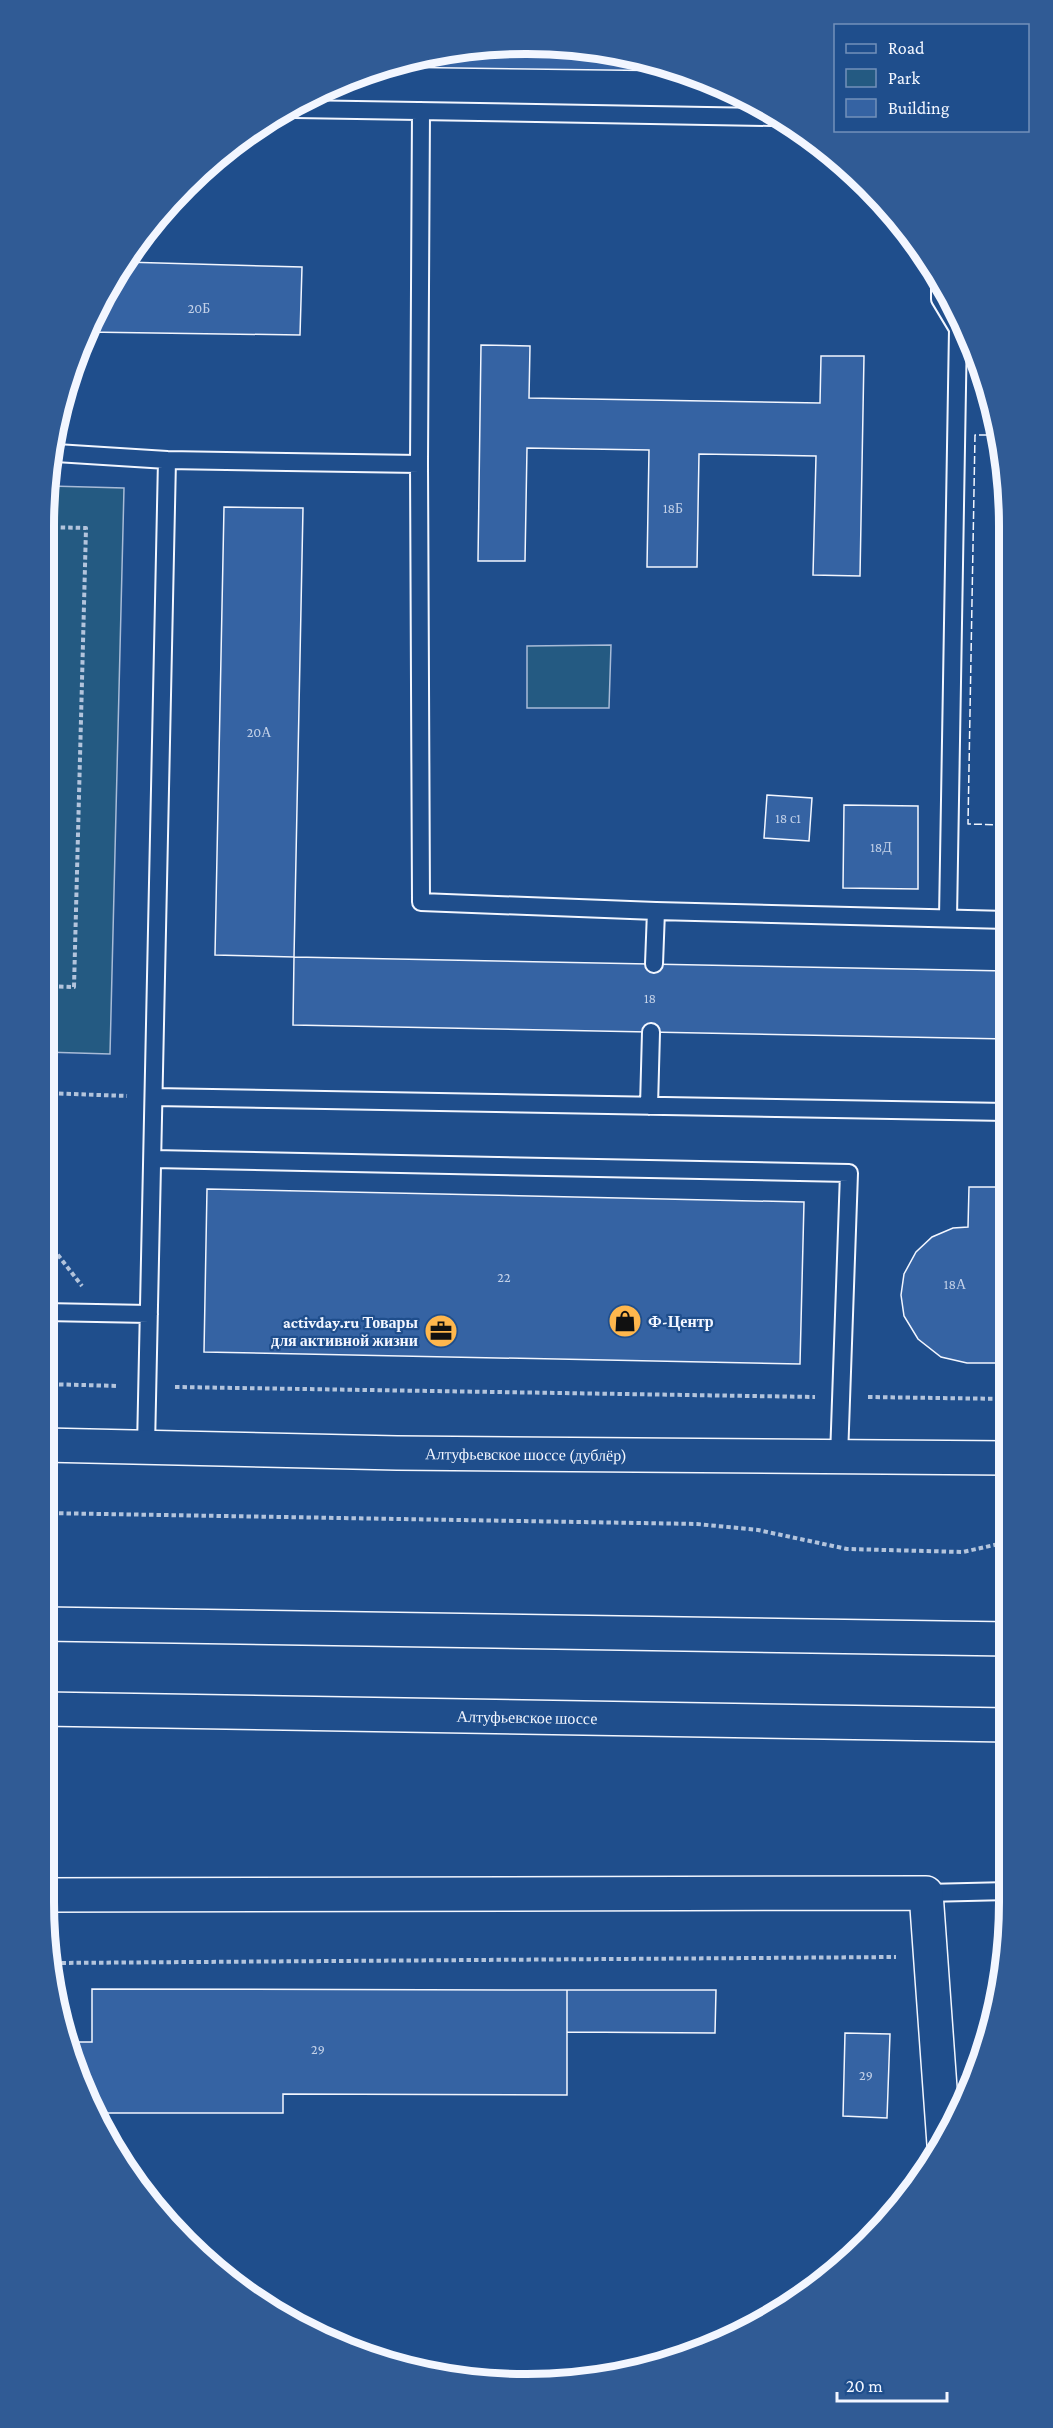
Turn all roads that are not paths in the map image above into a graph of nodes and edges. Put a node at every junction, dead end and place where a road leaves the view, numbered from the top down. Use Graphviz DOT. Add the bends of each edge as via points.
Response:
graph roads {
  1 [pos="306,109"];
  2 [pos="421,111"];
  3 [pos="763,117"];
  4 [pos="958,335"];
  5 [pos="60,453"];
  6 [pos="167,460"];
  7 [pos="419,464"];
  8 [pos="656,911"];
  9 [pos="948,918"];
  10 [pos="999,920"];
  11 [pos="654,964"];
  12 [pos="651,1032"];
  13 [pos="154,1097"];
  14 [pos="649,1106"];
  15 [pos="999,1112"];
  16 [pos="153,1159"];
  17 [pos="54,1312"];
  18 [pos="149,1314"];
  19 [pos="54,1445"];
  20 [pos="146,1447"];
  21 [pos="839,1457"];
  22 [pos="999,1458"];
  23 [pos="54,1624"];
  24 [pos="999,1639"];
  25 [pos="54,1708"];
  26 [pos="999,1725"];
  27 [pos="999,1891"];
  28 [pos="926,1893"];
  29 [pos="54,1895"];
  30 [pos="943,2125"];
  1 -- 2 [label="lane"];
  2 -- 3 [label="lane"];
  2 -- 7 [label="lane"];
  4 -- 9 [label="lane"];
  5 -- 6 [label="lane"];
  6 -- 7 [label="lane"];
  6 -- 13 [label="lane"];
  7 -- 8 [label="lane" via="421,902"];
  8 -- 9 [label="lane"];
  8 -- 11 [label="lane"];
  9 -- 10 [label="lane"];
  12 -- 14 [label="lane"];
  13 -- 14 [label="lane"];
  13 -- 16 [label="lane"];
  14 -- 15 [label="lane"];
  16 -- 18 [label="lane"];
  16 -- 21 [label="lane" via="849,1173"];
  17 -- 18 [label="lane"];
  18 -- 20 [label="lane"];
  19 -- 20 [label="main road, Алтуфьевское шоссе (дублёр)"];
  20 -- 21 [label="main road, Алтуфьевское шоссе (дублёр)"];
  21 -- 22 [label="main road, Алтуфьевское шоссе (дублёр)"];
  23 -- 24 [label="main road"];
  25 -- 26 [label="main road, Алтуфьевское шоссе"];
  27 -- 28 [label="lane"];
  28 -- 29 [label="main road"];
  28 -- 30 [label="main road"];
}
